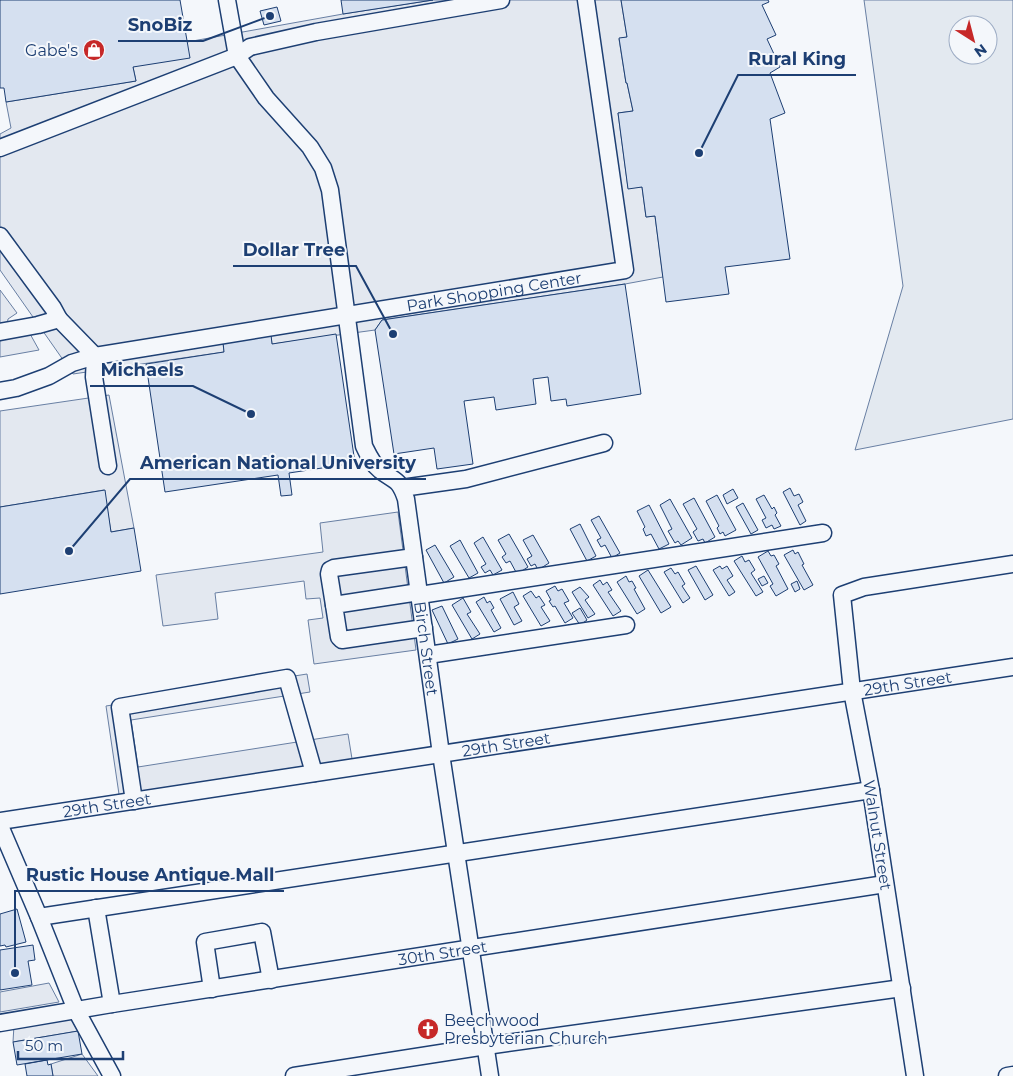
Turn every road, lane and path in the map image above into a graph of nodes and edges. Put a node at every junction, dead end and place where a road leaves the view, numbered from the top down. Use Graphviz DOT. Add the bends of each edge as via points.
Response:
graph roads {
  1 [pos="227,0"];
  2 [pos="501,0"];
  3 [pos="586,0"];
  4 [pos="237,56"];
  5 [pos="0,148"];
  6 [pos="1,240"];
  7 [pos="347,315"];
  8 [pos="59,319"];
  9 [pos="2,330"];
  10 [pos="95,356"];
  11 [pos="0,391"];
  12 [pos="604,444"];
  13 [pos="108,466"];
  14 [pos="402,488"];
  15 [pos="823,533"];
  16 [pos="414,557"];
  17 [pos="1013,564"];
  18 [pos="419,594"];
  19 [pos="334,605"];
  20 [pos="626,625"];
  21 [pos="424,628"];
  22 [pos="428,656"];
  23 [pos="1013,667"];
  24 [pos="852,691"];
  25 [pos="441,754"];
  26 [pos="314,773"];
  27 [pos="872,790"];
  28 [pos="134,800"];
  29 [pos="0,821"];
  30 [pos="0,826"];
  31 [pos="456,854"];
  32 [pos="885,884"];
  33 [pos="96,908"];
  34 [pos="38,917"];
  35 [pos="471,949"];
  36 [pos="271,980"];
  37 [pos="902,988"];
  38 [pos="212,989"];
  39 [pos="112,1004"];
  40 [pos="76,1010"];
  41 [pos="0,1023"];
  42 [pos="486,1046"];
  43 [pos="1013,1075"];
  44 [pos="112,1076"];
  45 [pos="294,1076"];
  46 [pos="490,1076"];
  47 [pos="915,1076"];
  48 [pos="1008,1076"];
  1 -- 4 [label="street"];
  2 -- 4 [label="street" via="316,32 250,48"];
  3 -- 7 [label="street, Park Shopping Center" via="625,270"];
  4 -- 5 [label="street"];
  4 -- 7 [label="street" via="266,98 310,147 323,168 330,190"];
  6 -- 8 [label="street"];
  7 -- 10 [label="street, Park Shopping Center"];
  7 -- 14 [label="street" via="364,446 378,469"];
  8 -- 9 [label="street"];
  8 -- 10 [label="street"];
  10 -- 11 [label="street, Park Shopping Center" via="72,363 49,376"];
  10 -- 13 [label="street" via="94,377"];
  12 -- 14 [label="street" via="466,479"];
  14 -- 16 [label="street"];
  15 -- 18 [label="street, Birch Street"];
  16 -- 18 [label="street"];
  16 -- 19 [label="street" via="330,570"];
  17 -- 24 [label="street, Walnut Street" via="864,587 842,595"];
  18 -- 19 [label="street"];
  18 -- 21 [label="street, Birch Street"];
  19 -- 21 [label="street" via="342,640"];
  20 -- 22 [label="street"];
  21 -- 22 [label="street, Birch Street"];
  22 -- 25 [label="street, Birch Street"];
  23 -- 24 [label="street, 29th Street"];
  24 -- 25 [label="street, 29th Street"];
  24 -- 27 [label="street, Walnut Street"];
  25 -- 26 [label="street, 29th Street"];
  25 -- 31 [label="street, Birch Street"];
  26 -- 28 [label="street, 29th Street"];
  26 -- 28 [label="street" via="287,678 120,708"];
  27 -- 31 [label="street"];
  27 -- 32 [label="street, Walnut Street"];
  28 -- 29 [label="street, 29th Street"];
  30 -- 34 [label="street"];
  31 -- 33 [label="street"];
  31 -- 35 [label="street, Birch Street"];
  32 -- 35 [label="street, 30th Street"];
  32 -- 37 [label="street, Walnut Street"];
  33 -- 34 [label="street"];
  33 -- 39 [label="street"];
  34 -- 40 [label="street"];
  35 -- 36 [label="street, 30th Street"];
  35 -- 42 [label="street, Birch Street"];
  36 -- 38 [label="street, 30th Street"];
  36 -- 38 [label="street" via="262,932 205,942"];
  37 -- 42 [label="street"];
  37 -- 47 [label="street, Walnut Street"];
  38 -- 39 [label="street, 30th Street"];
  39 -- 40 [label="street, 30th Street"];
  40 -- 41 [label="street, 30th Street"];
  40 -- 44 [label="street"];
  42 -- 45 [label="street"];
  42 -- 46 [label="street, Birch Street"];
  43 -- 48 [label="street"];
}
